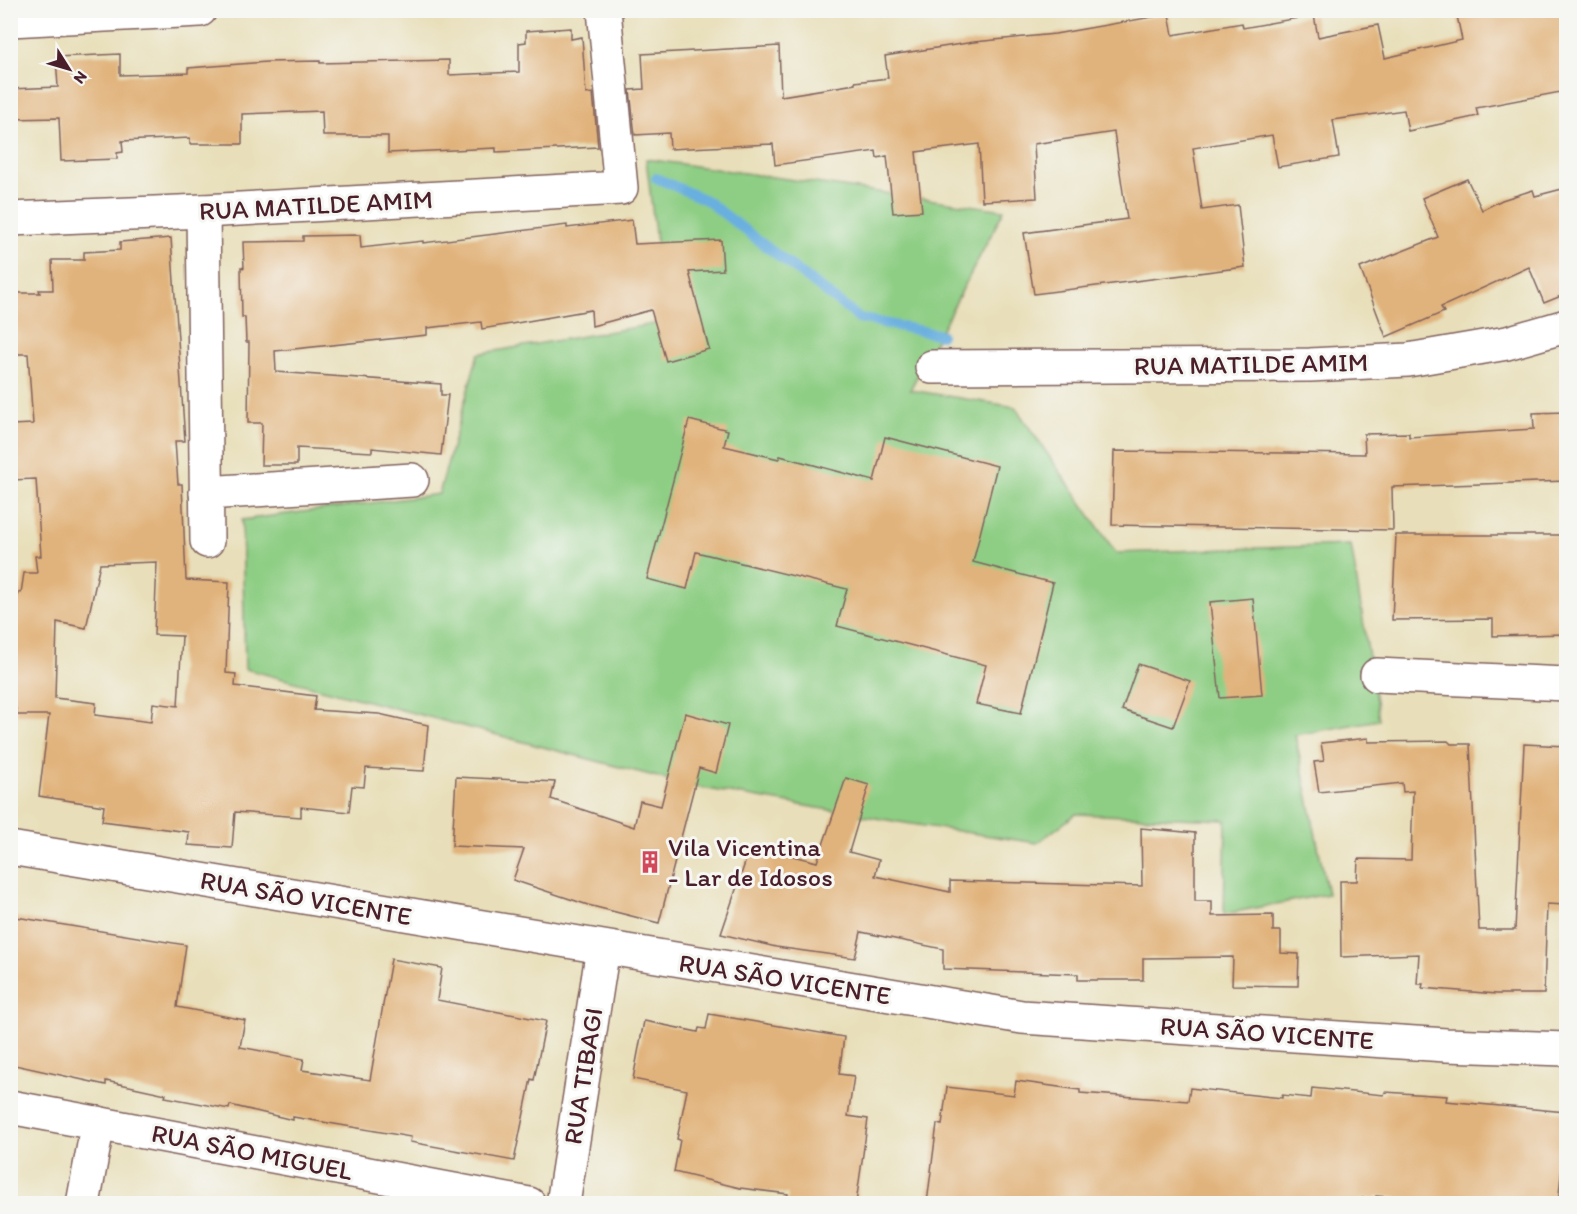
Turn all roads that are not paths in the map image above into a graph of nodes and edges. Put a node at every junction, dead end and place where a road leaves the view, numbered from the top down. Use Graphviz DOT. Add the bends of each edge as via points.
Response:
graph roads {
  1 [pos="200,10"];
  2 [pos="603,10"];
  3 [pos="10,20"];
  4 [pos="203,211"];
  5 [pos="10,219"];
  6 [pos="1566,326"];
  7 [pos="932,367"];
  8 [pos="412,480"];
  9 [pos="206,493"];
  10 [pos="207,541"];
  11 [pos="1377,675"];
  12 [pos="1566,684"];
  13 [pos="10,848"];
  14 [pos="603,948"];
  15 [pos="1566,1049"];
  16 [pos="10,1107"];
  17 [pos="98,1123"];
  18 [pos="83,1203"];
  19 [pos="529,1203"];
  20 [pos="563,1203"];
  1 -- 3 [label="street"];
  2 -- 4 [label="street, RUA MATILDE AMIM" via="621,188"];
  4 -- 5 [label="street, RUA MATILDE AMIM"];
  4 -- 9 [label="street"];
  6 -- 7 [label="street, RUA MATILDE AMIM" via="1507,343 1408,360 1310,365"];
  8 -- 9 [label="street"];
  9 -- 10 [label="street"];
  11 -- 12 [label="street"];
  13 -- 14 [label="street, RUA SÃO VICENTE"];
  14 -- 15 [label="street, RUA SÃO VICENTE" via="1022,1017 1446,1045"];
  14 -- 20 [label="street, RUA TIBAGI"];
  16 -- 17 [label="street, RUA SÃO MIGUEL"];
  17 -- 18 [label="street"];
  17 -- 19 [label="street, RUA SÃO MIGUEL"];
}
